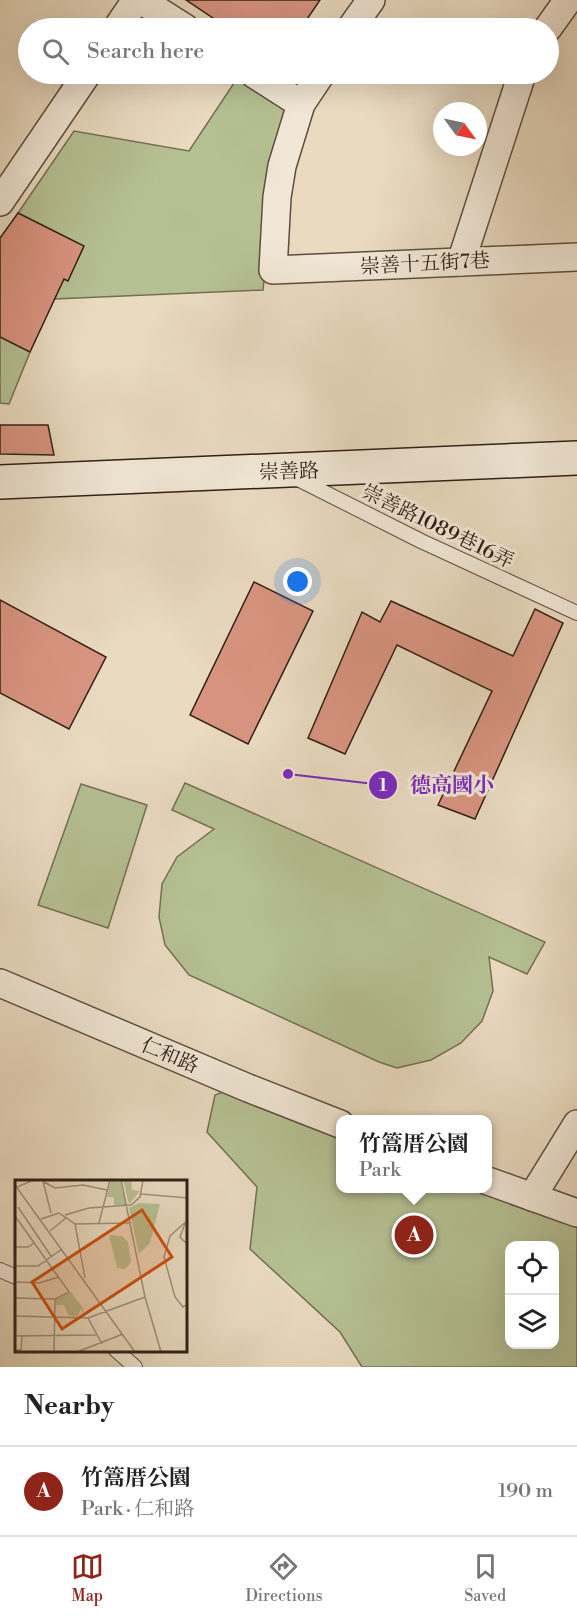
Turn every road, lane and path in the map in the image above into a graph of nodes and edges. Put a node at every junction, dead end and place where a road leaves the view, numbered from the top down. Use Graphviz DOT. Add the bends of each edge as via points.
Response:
graph roads {
  1 [pos="136,0"];
  2 [pos="141,0"];
  3 [pos="370,0"];
  4 [pos="568,0"];
  5 [pos="124,18"];
  6 [pos="169,18"];
  7 [pos="358,18"];
  8 [pos="555,18"];
  9 [pos="80,84"];
  10 [pos="270,84"];
  11 [pos="314,84"];
  12 [pos="519,84"];
  13 [pos="301,104"];
  14 [pos="0,202"];
  15 [pos="577,256"];
  16 [pos="461,262"];
  17 [pos="577,458"];
  18 [pos="283,472"];
  19 [pos="0,483"];
  20 [pos="577,613"];
  21 [pos="0,983"];
  22 [pos="336,1122"];
  23 [pos="577,1124"];
  24 [pos="492,1182"];
  25 [pos="532,1197"];
  26 [pos="577,1213"];
  27 [pos="0,1270"];
  28 [pos="15,1277"];
  29 [pos="118,1352"];
  30 [pos="135,1367"];
  1 -- 5 [label="street"];
  2 -- 6 [label="street"];
  3 -- 7 [label="street"];
  4 -- 8 [label="street"];
  9 -- 14 [label="street"];
  10 -- 13 [label="street"];
  11 -- 13 [label="street"];
  12 -- 16 [label="street"];
  13 -- 16 [label="street, 崇善十五街7巷" via="282,166 273,270"];
  15 -- 16 [label="street, 崇善十五街7巷"];
  17 -- 18 [label="street, 崇善路"];
  18 -- 19 [label="street, 崇善路"];
  18 -- 20 [label="lane, 崇善路1089巷16弄" via="421,542"];
  21 -- 22 [label="street, 仁和路"];
  23 -- 25 [label="street"];
  24 -- 25 [label="street"];
  25 -- 26 [label="street"];
  27 -- 28 [label="lane"];
  29 -- 30 [label="lane"];
}
